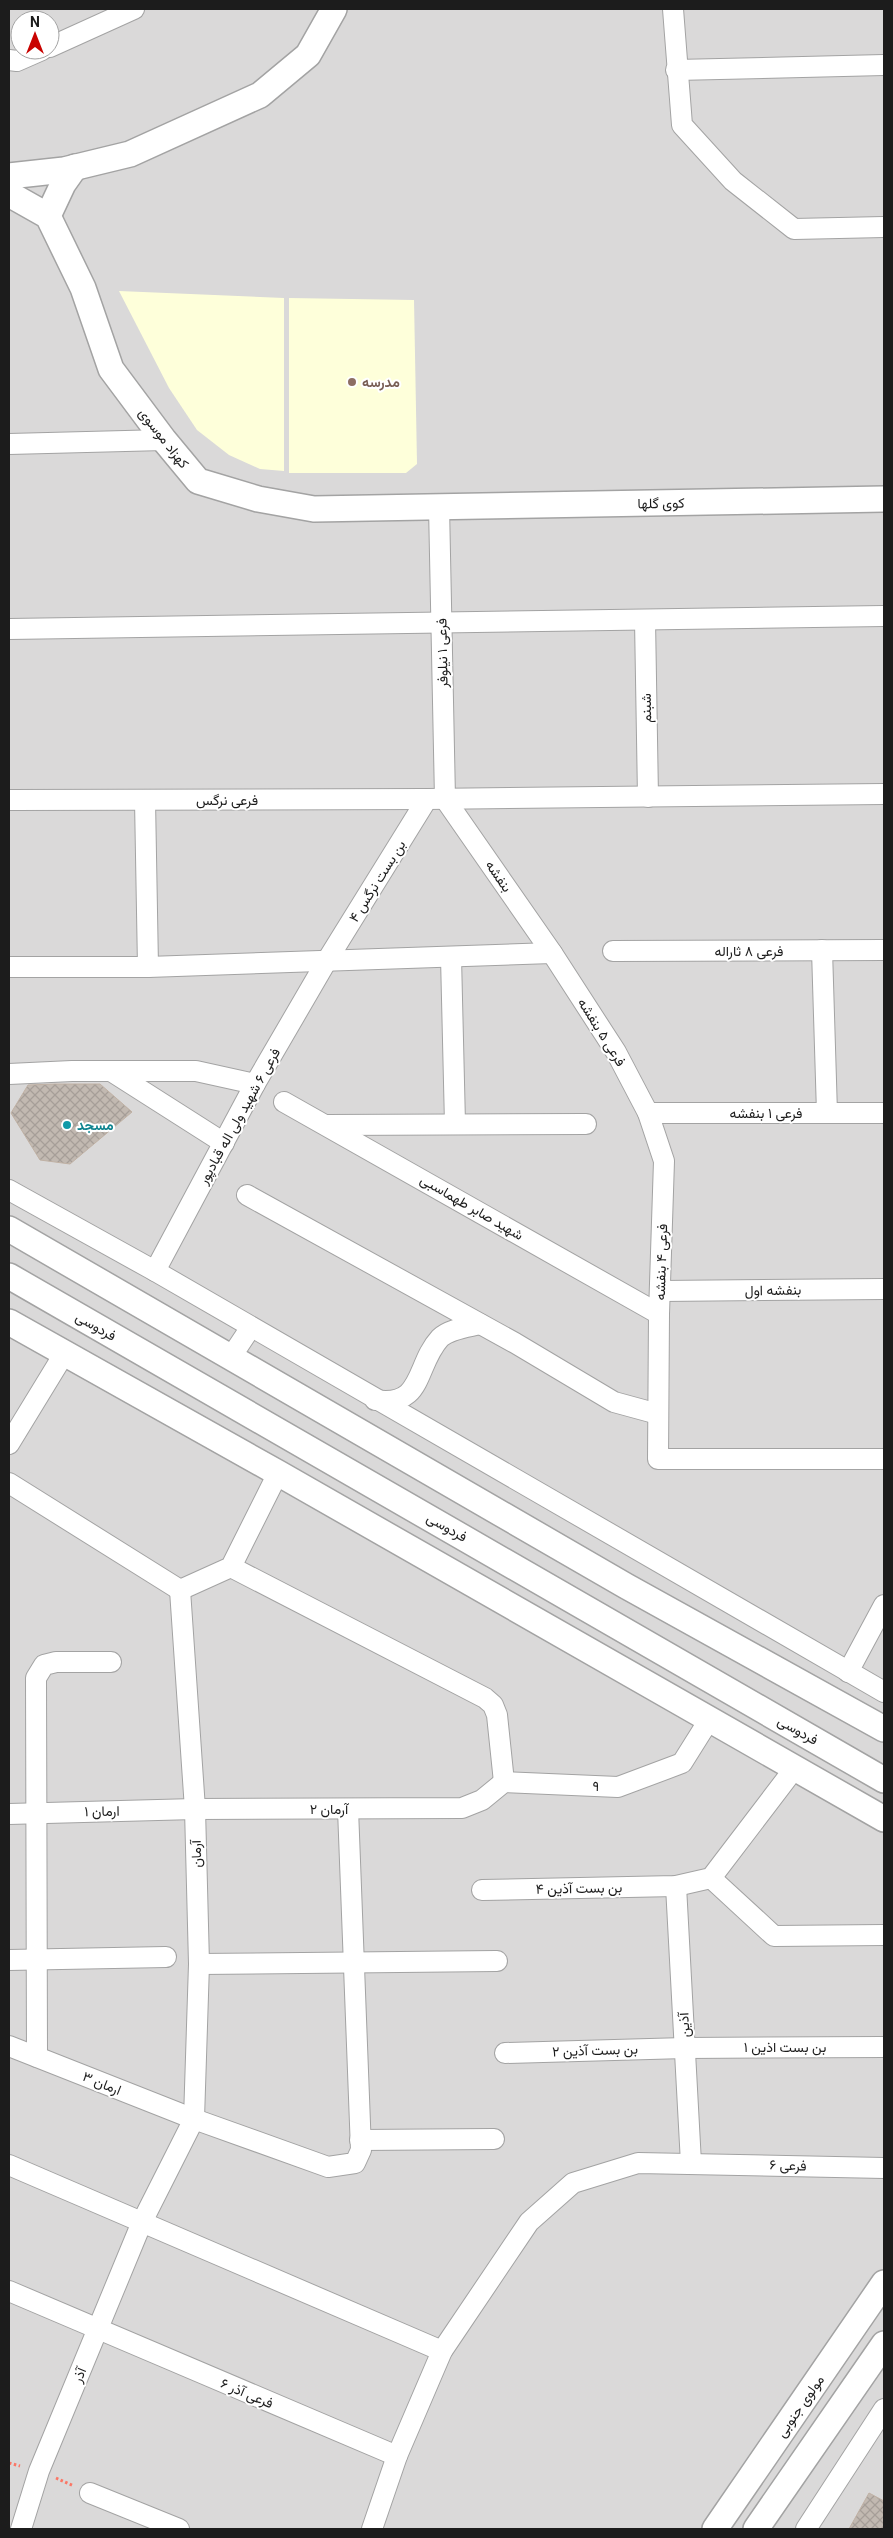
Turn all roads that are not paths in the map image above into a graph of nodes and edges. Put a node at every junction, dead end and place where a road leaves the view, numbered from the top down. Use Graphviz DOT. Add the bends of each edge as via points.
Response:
graph roads {
  1 [pos="334,9"];
  2 [pos="673,9"];
  3 [pos="128,10"];
  4 [pos="60,42"];
  5 [pos="884,65"];
  6 [pos="676,70"];
  7 [pos="75,167"];
  8 [pos="9,176"];
  9 [pos="9,194"];
  10 [pos="48,216"];
  11 [pos="884,227"];
  12 [pos="164,440"];
  13 [pos="9,444"];
  14 [pos="884,499"];
  15 [pos="439,506"];
  16 [pos="884,616"];
  17 [pos="645,620"];
  18 [pos="441,624"];
  19 [pos="9,629"];
  20 [pos="884,794"];
  21 [pos="648,797"];
  22 [pos="436,799"];
  23 [pos="9,800"];
  24 [pos="145,800"];
  25 [pos="822,950"];
  26 [pos="884,950"];
  27 [pos="613,951"];
  28 [pos="552,953"];
  29 [pos="451,958"];
  30 [pos="326,962"];
  31 [pos="9,967"];
  32 [pos="148,967"];
  33 [pos="111,1071"];
  34 [pos="9,1074"];
  35 [pos="255,1084"];
  36 [pos="284,1102"];
  37 [pos="648,1113"];
  38 [pos="827,1113"];
  39 [pos="884,1113"];
  40 [pos="455,1124"];
  41 [pos="586,1124"];
  42 [pos="327,1125"];
  43 [pos="224,1143"];
  44 [pos="9,1190"];
  45 [pos="247,1195"];
  46 [pos="9,1229"];
  47 [pos="155,1271"];
  48 [pos="9,1276"];
  49 [pos="884,1289"];
  50 [pos="661,1291"];
  51 [pos="659,1314"];
  52 [pos="9,1322"];
  53 [pos="480,1324"];
  54 [pos="251,1327"];
  55 [pos="64,1354"];
  56 [pos="231,1357"];
  57 [pos="375,1400"];
  58 [pos="658,1414"];
  59 [pos="9,1444"];
  60 [pos="884,1459"];
  61 [pos="278,1473"];
  62 [pos="9,1483"];
  63 [pos="231,1567"];
  64 [pos="180,1590"];
  65 [pos="884,1604"];
  66 [pos="112,1662"];
  67 [pos="848,1672"];
  68 [pos="884,1692"];
  69 [pos="709,1720"];
  70 [pos="884,1728"];
  71 [pos="794,1769"];
  72 [pos="884,1780"];
  73 [pos="504,1782"];
  74 [pos="348,1808"];
  75 [pos="195,1809"];
  76 [pos="38,1813"];
  77 [pos="9,1814"];
  78 [pos="884,1819"];
  79 [pos="711,1878"];
  80 [pos="676,1886"];
  81 [pos="482,1890"];
  82 [pos="884,1935"];
  83 [pos="166,1957"];
  84 [pos="9,1960"];
  85 [pos="38,1960"];
  86 [pos="497,1961"];
  87 [pos="354,1963"];
  88 [pos="199,1964"];
  89 [pos="9,2046"];
  90 [pos="884,2047"];
  91 [pos="685,2048"];
  92 [pos="505,2053"];
  93 [pos="37,2057"];
  94 [pos="194,2119"];
  95 [pos="494,2139"];
  96 [pos="360,2140"];
  97 [pos="692,2163"];
  98 [pos="9,2165"];
  99 [pos="884,2168"];
  100 [pos="142,2222"];
  101 [pos="884,2283"];
  102 [pos="9,2292"];
  103 [pos="98,2329"];
  104 [pos="884,2344"];
  105 [pos="442,2351"];
  106 [pos="884,2409"];
  107 [pos="397,2456"];
  108 [pos="90,2493"];
  109 [pos="731,2505"];
  110 [pos="758,2526"];
  111 [pos="21,2529"];
  112 [pos="179,2529"];
  113 [pos="372,2529"];
  114 [pos="715,2529"];
  115 [pos="806,2529"];
  1 -- 7 [label="street" via="308,55 260,95 130,154"];
  2 -- 6 [label="street"];
  3 -- 4 [label="street"];
  5 -- 6 [label="street"];
  6 -- 11 [label="street" via="682,125 733,182 794,229"];
  7 -- 8 [label="street"];
  7 -- 10 [label="street"];
  9 -- 10 [label="street"];
  10 -- 12 [label="street, کهزاد موسوی" via="83,288 111,369"];
  12 -- 13 [label="street"];
  12 -- 15 [label="street, کهزاد موسوی" via="198,481 258,500 314,509"];
  14 -- 15 [label="street, کوی گلها"];
  15 -- 18 [label="street, فرعی ۱ نیلوفر"];
  16 -- 17 [label="street"];
  17 -- 18 [label="street"];
  17 -- 21 [label="street, شبنم"];
  18 -- 19 [label="street"];
  18 -- 22 [label="street, فرعی ۱ نیلوفر"];
  20 -- 21 [label="street, فرعی نرگس"];
  21 -- 22 [label="street, فرعی نرگس"];
  22 -- 24 [label="street, فرعی نرگس"];
  22 -- 28 [label="street, بنفشه"];
  22 -- 30 [label="street, بن بست نرگس ۴"];
  23 -- 24 [label="street, فرعی نرگس"];
  24 -- 32 [label="street"];
  25 -- 26 [label="street, فرعی ۸ ثاراله"];
  25 -- 27 [label="street, فرعی ۸ ثاراله"];
  25 -- 38 [label="street"];
  28 -- 29 [label="street"];
  28 -- 37 [label="street, فرعی ۵ بنفشه" via="616,1052"];
  29 -- 30 [label="street"];
  29 -- 40 [label="street"];
  30 -- 32 [label="street"];
  30 -- 35 [label="street, فرعی ۶ شهید ولی اله قبادپور"];
  31 -- 32 [label="street"];
  33 -- 34 [label="street"];
  33 -- 35 [label="street" via="196,1071"];
  33 -- 43 [label="street"];
  35 -- 43 [label="street, فرعی ۶ شهید ولی اله قبادپور"];
  36 -- 42 [label="street, شهید صابر طهماسبی"];
  37 -- 38 [label="street, فرعی ۱ بنفشه"];
  37 -- 50 [label="street, فرعی ۴ بنفشه" via="664,1161"];
  38 -- 39 [label="street, فرعی ۱ بنفشه"];
  40 -- 41 [label="street"];
  40 -- 42 [label="street"];
  42 -- 51 [label="street, شهید صابر طهماسبی"];
  43 -- 47 [label="street, فرعی ۶ شهید ولی اله قبادپور"];
  44 -- 47 [label="street"];
  45 -- 53 [label="street"];
  46 -- 56 [label="street"];
  47 -- 54 [label="street"];
  48 -- 72 [label="street, فردوسی"];
  49 -- 50 [label="street, بنفشه اول"];
  50 -- 51 [label="street, فرعی ۴ بنفشه"];
  51 -- 58 [label="street, فرعی ۴ بنفشه"];
  52 -- 55 [label="street"];
  53 -- 57 [label="street" via="442,1337 429,1354 407,1396 389,1402"];
  53 -- 58 [label="street" via="614,1402"];
  54 -- 56 [label="street"];
  54 -- 57 [label="street"];
  55 -- 59 [label="street"];
  55 -- 61 [label="street"];
  56 -- 70 [label="street" via="626,1586"];
  57 -- 67 [label="street"];
  58 -- 60 [label="street, فرعی ۴ بنفشه" via="658,1459"];
  61 -- 63 [label="street"];
  61 -- 69 [label="street"];
  62 -- 64 [label="street"];
  63 -- 64 [label="street"];
  63 -- 73 [label="street" via="485,1698 497,1715"];
  64 -- 75 [label="street, آرمان"];
  65 -- 67 [label="street"];
  66 -- 76 [label="street" via="56,1662 44,1665 36,1678"];
  67 -- 68 [label="street"];
  69 -- 71 [label="street"];
  69 -- 73 [label="street, ۹" via="682,1764 618,1787"];
  71 -- 78 [label="street"];
  71 -- 79 [label="street"];
  73 -- 74 [label="street, آرمان ۲" via="482,1800 462,1808"];
  74 -- 75 [label="street, آرمان ۲"];
  74 -- 87 [label="street"];
  75 -- 76 [label="street, ارمان ۱"];
  75 -- 88 [label="street, آرمان"];
  76 -- 77 [label="street, ارمان ۱"];
  76 -- 85 [label="street"];
  79 -- 80 [label="street, بن بست آذین ۴"];
  79 -- 82 [label="street" via="774,1936"];
  80 -- 81 [label="street, بن بست آذین ۴"];
  80 -- 91 [label="street, آذین"];
  83 -- 85 [label="street"];
  84 -- 85 [label="street"];
  85 -- 93 [label="street"];
  86 -- 87 [label="street"];
  87 -- 88 [label="street"];
  87 -- 96 [label="street"];
  88 -- 94 [label="street, آرمان"];
  89 -- 93 [label="street, ارمان ۳"];
  90 -- 91 [label="street, بن بست اذین ۱"];
  91 -- 92 [label="street, بن بست آذین ۲"];
  91 -- 97 [label="street, آذین"];
  93 -- 94 [label="street, ارمان ۳"];
  94 -- 96 [label="street, ارمان ۳" via="328,2167 355,2163 361,2150"];
  94 -- 100 [label="street, آذر"];
  95 -- 96 [label="street"];
  97 -- 99 [label="street, فرعی ۶"];
  97 -- 105 [label="street, فرعی ۶" via="638,2163 573,2183 529,2222"];
  98 -- 100 [label="street"];
  100 -- 103 [label="street, آذر"];
  100 -- 105 [label="street"];
  101 -- 109 [label="street, مولوی جنوبی"];
  102 -- 103 [label="street, فرعی آذر ۶"];
  103 -- 107 [label="street, فرعی آذر ۶"];
  103 -- 111 [label="street, آذر" via="39,2471"];
  104 -- 110 [label="street"];
  105 -- 107 [label="street, فرعی ۶"];
  106 -- 115 [label="street"];
  107 -- 113 [label="street, فرعی ۶"];
  108 -- 112 [label="street"];
  109 -- 110 [label="street"];
  109 -- 114 [label="street, مولوی جنوبی"];
}
